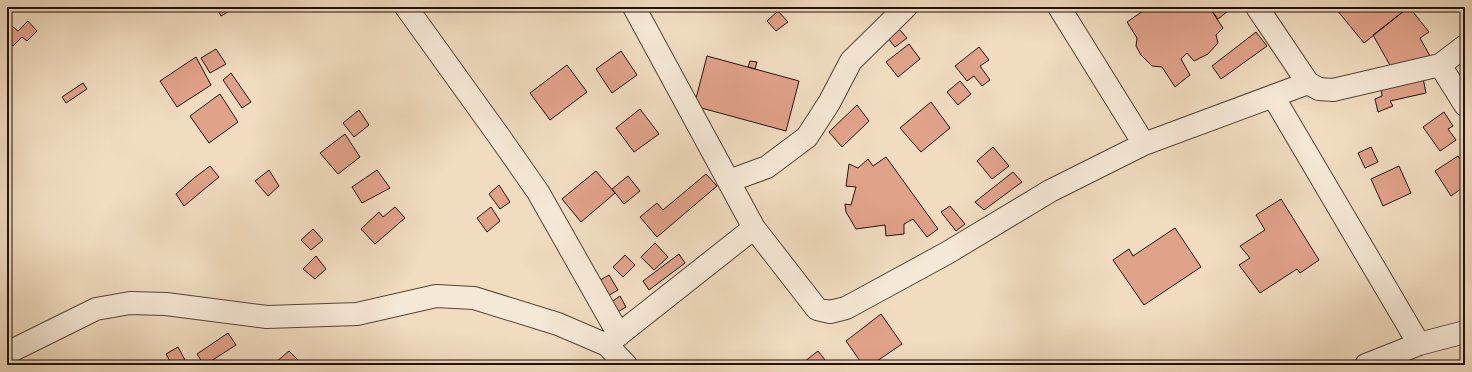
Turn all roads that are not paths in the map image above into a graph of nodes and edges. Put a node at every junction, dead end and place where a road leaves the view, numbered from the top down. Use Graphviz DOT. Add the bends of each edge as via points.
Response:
graph roads {
  1 [pos="406,7"];
  2 [pos="634,7"];
  3 [pos="906,7"];
  4 [pos="1059,7"];
  5 [pos="1256,7"];
  6 [pos="1465,46"];
  7 [pos="1440,65"];
  8 [pos="1308,83"];
  9 [pos="1273,96"];
  10 [pos="1465,105"];
  11 [pos="1144,144"];
  12 [pos="729,181"];
  13 [pos="754,228"];
  14 [pos="1465,332"];
  15 [pos="613,340"];
  16 [pos="1419,344"];
  17 [pos="7,353"];
  18 [pos="626,365"];
  19 [pos="1366,365"];
  1 -- 15 [label="street" via="538,192"];
  2 -- 12 [label="street"];
  3 -- 12 [label="street" via="851,61 829,103 807,137 767,167"];
  4 -- 11 [label="street"];
  5 -- 8 [label="street"];
  6 -- 7 [label="street"];
  7 -- 8 [label="street" via="1333,90 1319,89"];
  7 -- 10 [label="street"];
  8 -- 9 [label="street"];
  9 -- 11 [label="street"];
  9 -- 16 [label="street"];
  11 -- 13 [label="street" via="1050,191 947,253 846,308 830,312 817,309"];
  12 -- 13 [label="street"];
  13 -- 15 [label="street"];
  14 -- 16 [label="street"];
  15 -- 17 [label="street" via="474,298 436,296 357,314 267,317 166,304 130,303 96,309"];
  15 -- 18 [label="street"];
  16 -- 19 [label="street"];
}
